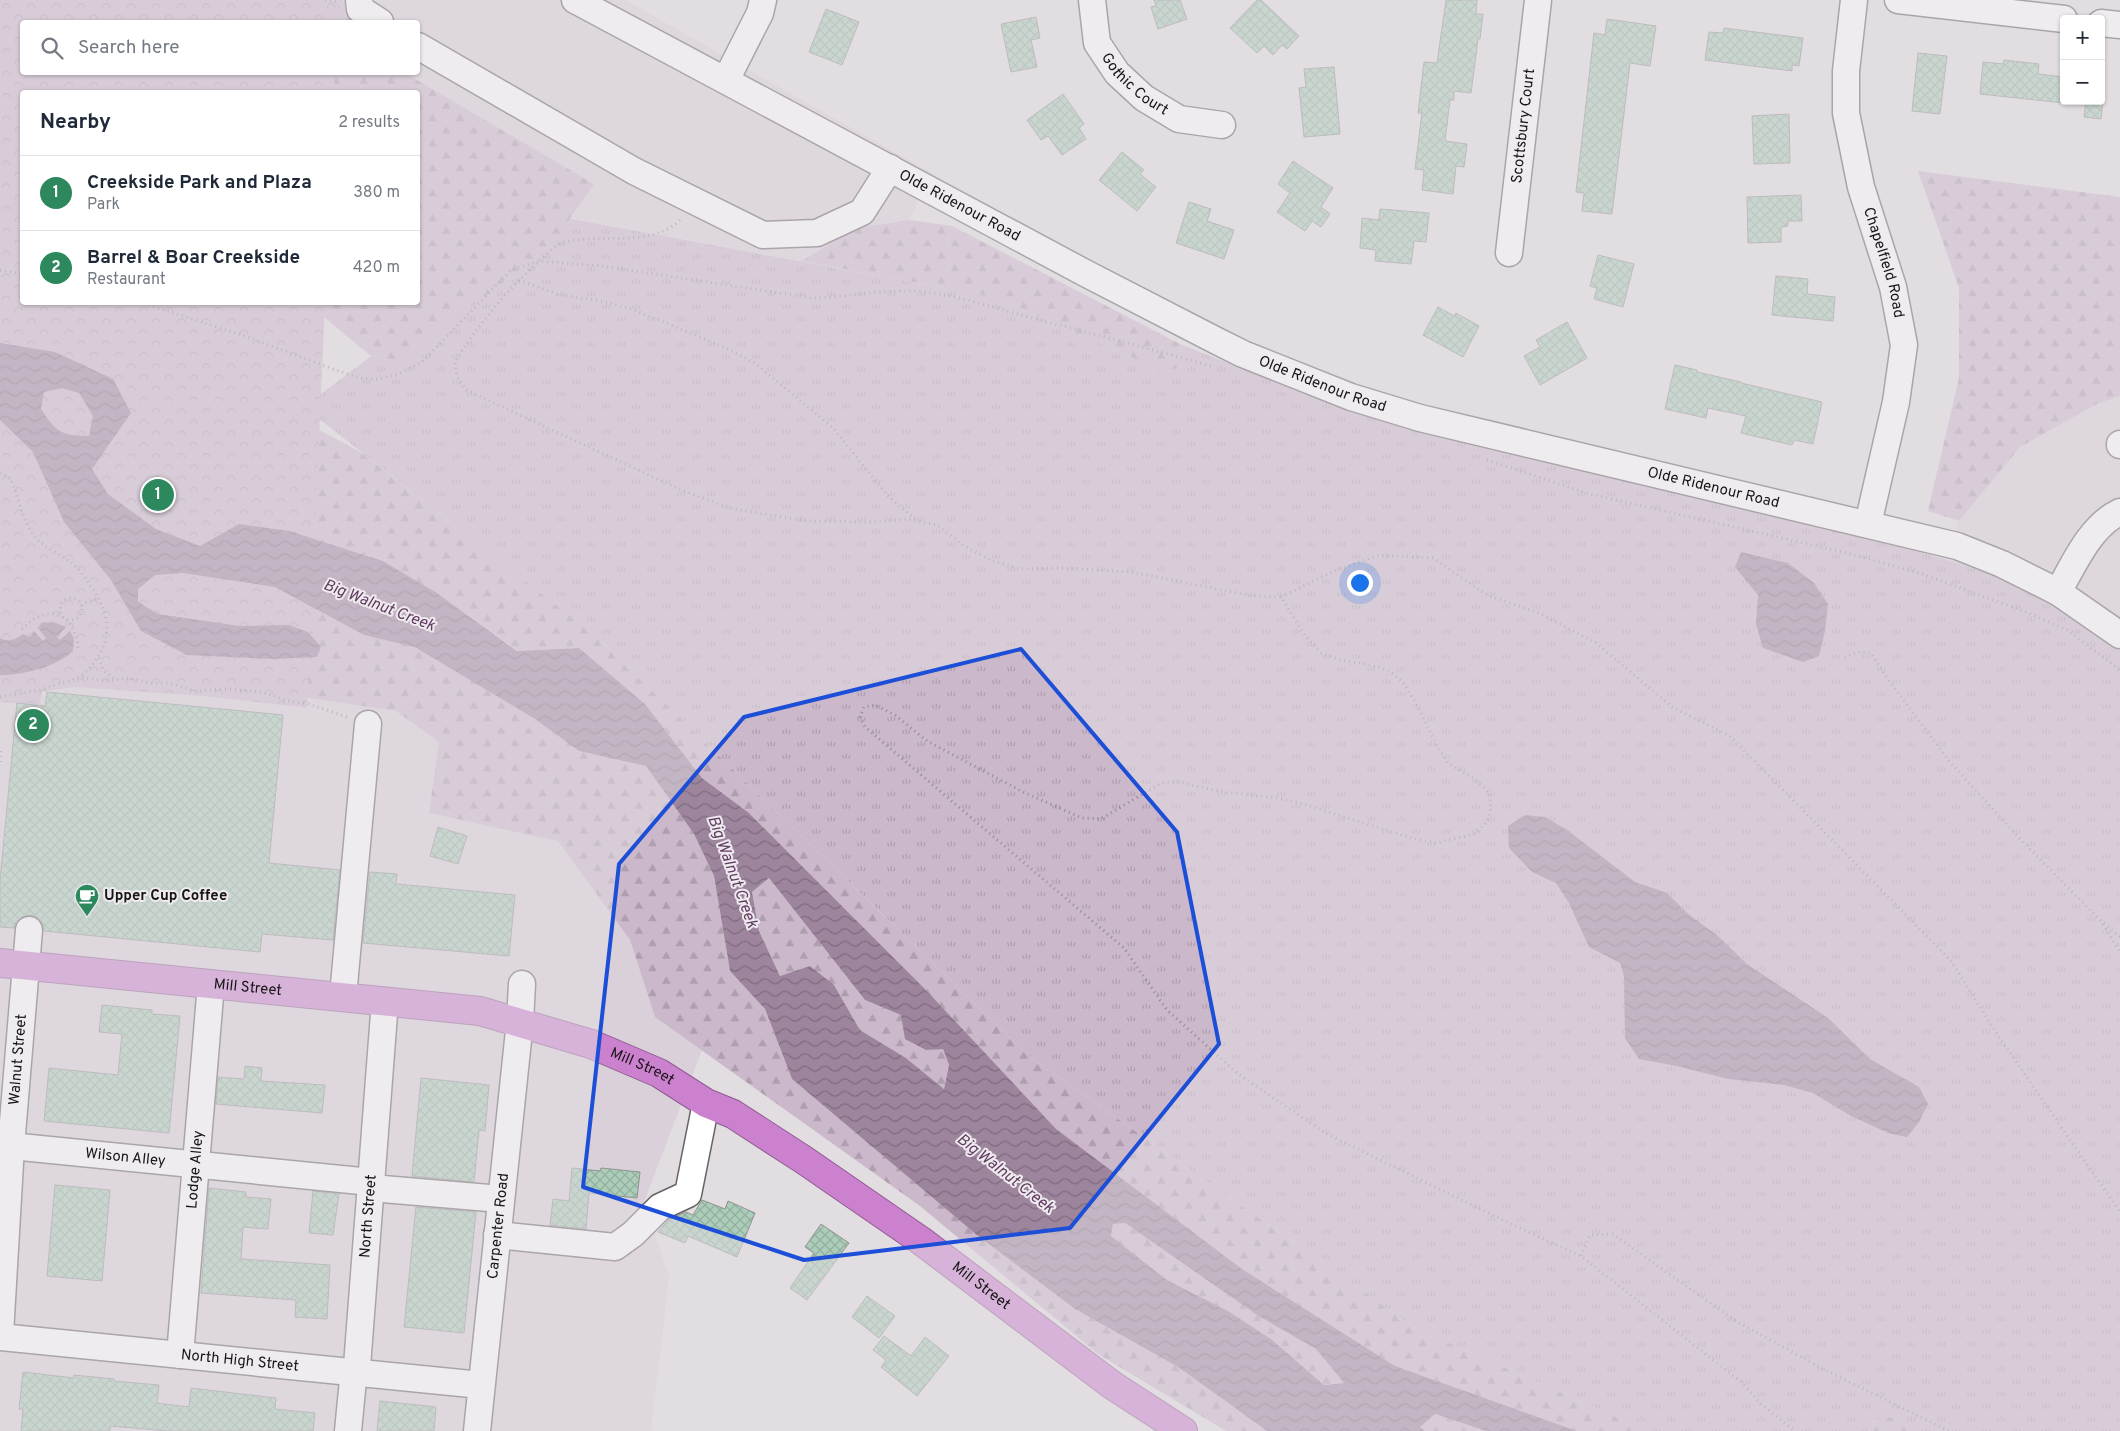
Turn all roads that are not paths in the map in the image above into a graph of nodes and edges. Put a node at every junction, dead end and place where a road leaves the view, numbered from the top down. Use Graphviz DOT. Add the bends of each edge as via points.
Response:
graph roads {
  1 [pos="575,0"];
  2 [pos="763,0"];
  3 [pos="1092,0"];
  4 [pos="1538,0"];
  5 [pos="1854,0"];
  6 [pos="1898,0"];
  7 [pos="359,2"];
  8 [pos="2060,19"];
  9 [pos="377,20"];
  10 [pos="2105,23"];
  11 [pos="2120,25"];
  12 [pos="420,47"];
  13 [pos="726,80"];
  14 [pos="1222,125"];
  15 [pos="890,168"];
  16 [pos="1509,253"];
  17 [pos="2120,512"];
  18 [pos="1868,524"];
  19 [pos="2058,592"];
  20 [pos="2120,635"];
  21 [pos="368,724"];
  22 [pos="29,930"];
  23 [pos="13,964"];
  24 [pos="211,984"];
  25 [pos="522,984"];
  26 [pos="343,996"];
  27 [pos="385,1001"];
  28 [pos="520,1021"];
  29 [pos="706,1103"];
  30 [pos="6,1146"];
  31 [pos="196,1166"];
  32 [pos="371,1185"];
  33 [pos="501,1199"];
  34 [pos="497,1235"];
  35 [pos="0,1336"];
  36 [pos="180,1355"];
  37 [pos="355,1372"];
  38 [pos="481,1385"];
  39 [pos="348,1431"];
  40 [pos="477,1431"];
  41 [pos="1183,1431"];
  1 -- 13 [label="street, Olde Ridenour Road"];
  2 -- 13 [label="street" via="760,13"];
  3 -- 14 [label="street, Gothic Court" via="1097,43 1117,73 1144,98 1179,118"];
  4 -- 16 [label="street, Scottsbury Court"];
  5 -- 18 [label="street, Chapelfield Road" via="1846,71 1846,113 1861,187 1893,287 1904,345 1896,402"];
  6 -- 8 [label="street"];
  7 -- 9 [label="street" via="360,9"];
  10 -- 11 [label="street"];
  12 -- 15 [label="street" via="634,171 763,235 817,233 862,212"];
  13 -- 15 [label="street, Olde Ridenour Road"];
  15 -- 18 [label="street, Olde Ridenour Road" via="1243,354 1351,396 1420,418"];
  17 -- 19 [label="street" via="2102,524"];
  18 -- 19 [label="street, Olde Ridenour Road" via="1957,546"];
  19 -- 20 [label="street, Olde Ridenour Road"];
  21 -- 26 [label="street"];
  22 -- 23 [label="street, Walnut Street"];
  23 -- 24 [label="highway, Mill Street"];
  23 -- 30 [label="street, Walnut Street"];
  24 -- 26 [label="highway, Mill Street"];
  24 -- 31 [label="street, Lodge Alley"];
  25 -- 28 [label="street, Carpenter Road"];
  26 -- 27 [label="highway, Mill Street"];
  27 -- 28 [label="highway, Mill Street" via="480,1011"];
  27 -- 32 [label="street, North Street"];
  28 -- 29 [label="highway, Mill Street" via="590,1044 659,1073"];
  28 -- 33 [label="street, Carpenter Road"];
  29 -- 34 [label="street" via="688,1194 660,1207 615,1247"];
  29 -- 41 [label="highway, Mill Street" via="733,1114 863,1200 1112,1385"];
  30 -- 31 [label="street, Wilson Alley"];
  30 -- 35 [label="street, Walnut Street"];
  31 -- 32 [label="street, Wilson Alley"];
  31 -- 36 [label="street, Lodge Alley"];
  32 -- 33 [label="street, Wilson Alley"];
  32 -- 37 [label="street, North Street"];
  33 -- 34 [label="street, Carpenter Road"];
  34 -- 38 [label="street, Carpenter Road"];
  35 -- 36 [label="street, North High Street"];
  36 -- 37 [label="street, North High Street"];
  37 -- 38 [label="street, North High Street"];
  37 -- 39 [label="street, North Street"];
  38 -- 40 [label="street, Carpenter Road"];
}
